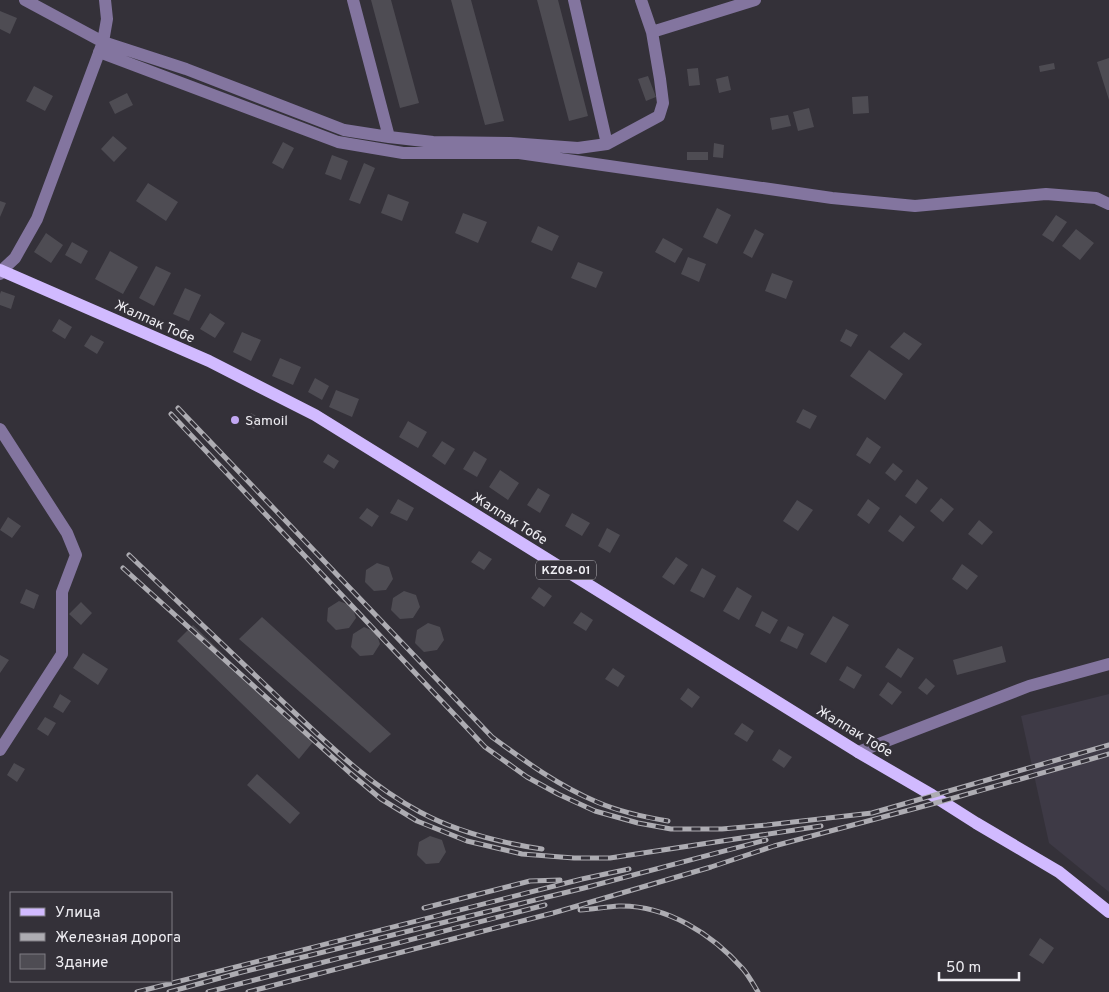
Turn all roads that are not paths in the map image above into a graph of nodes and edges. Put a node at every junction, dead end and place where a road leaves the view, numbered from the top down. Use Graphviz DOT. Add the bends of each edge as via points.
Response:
graph roads {
  1 [pos="24,0"];
  2 [pos="105,0"];
  3 [pos="353,0"];
  4 [pos="574,0"];
  5 [pos="641,0"];
  6 [pos="755,0"];
  7 [pos="652,32"];
  8 [pos="101,47"];
  9 [pos="389,137"];
  10 [pos="607,144"];
  11 [pos="1109,204"];
  12 [pos="0,272"];
  13 [pos="0,429"];
  14 [pos="1109,664"];
  15 [pos="0,750"];
  16 [pos="858,752"];
  17 [pos="1109,912"];
  1 -- 8 [label="street"];
  2 -- 8 [label="street" via="107,19"];
  3 -- 9 [label="street"];
  4 -- 10 [label="street"];
  5 -- 7 [label="street"];
  6 -- 7 [label="street"];
  7 -- 10 [label="street" via="663,103 659,116"];
  8 -- 9 [label="street" via="186,70 344,130"];
  8 -- 11 [label="street" via="338,142 403,153 519,153 832,198 914,206 1046,194 1096,198"];
  8 -- 12 [label="street" via="37,219 15,258"];
  9 -- 10 [label="street" via="578,148"];
  12 -- 16 [label="main road, Жалпак Тобе / KZ08-01" via="209,361 315,415"];
  13 -- 15 [label="street" via="67,533 76,555 62,592 62,654"];
  14 -- 16 [label="street" via="1029,686"];
  16 -- 17 [label="main road, Жалпак Тобе / KZ08-01" via="1059,872"];
}
